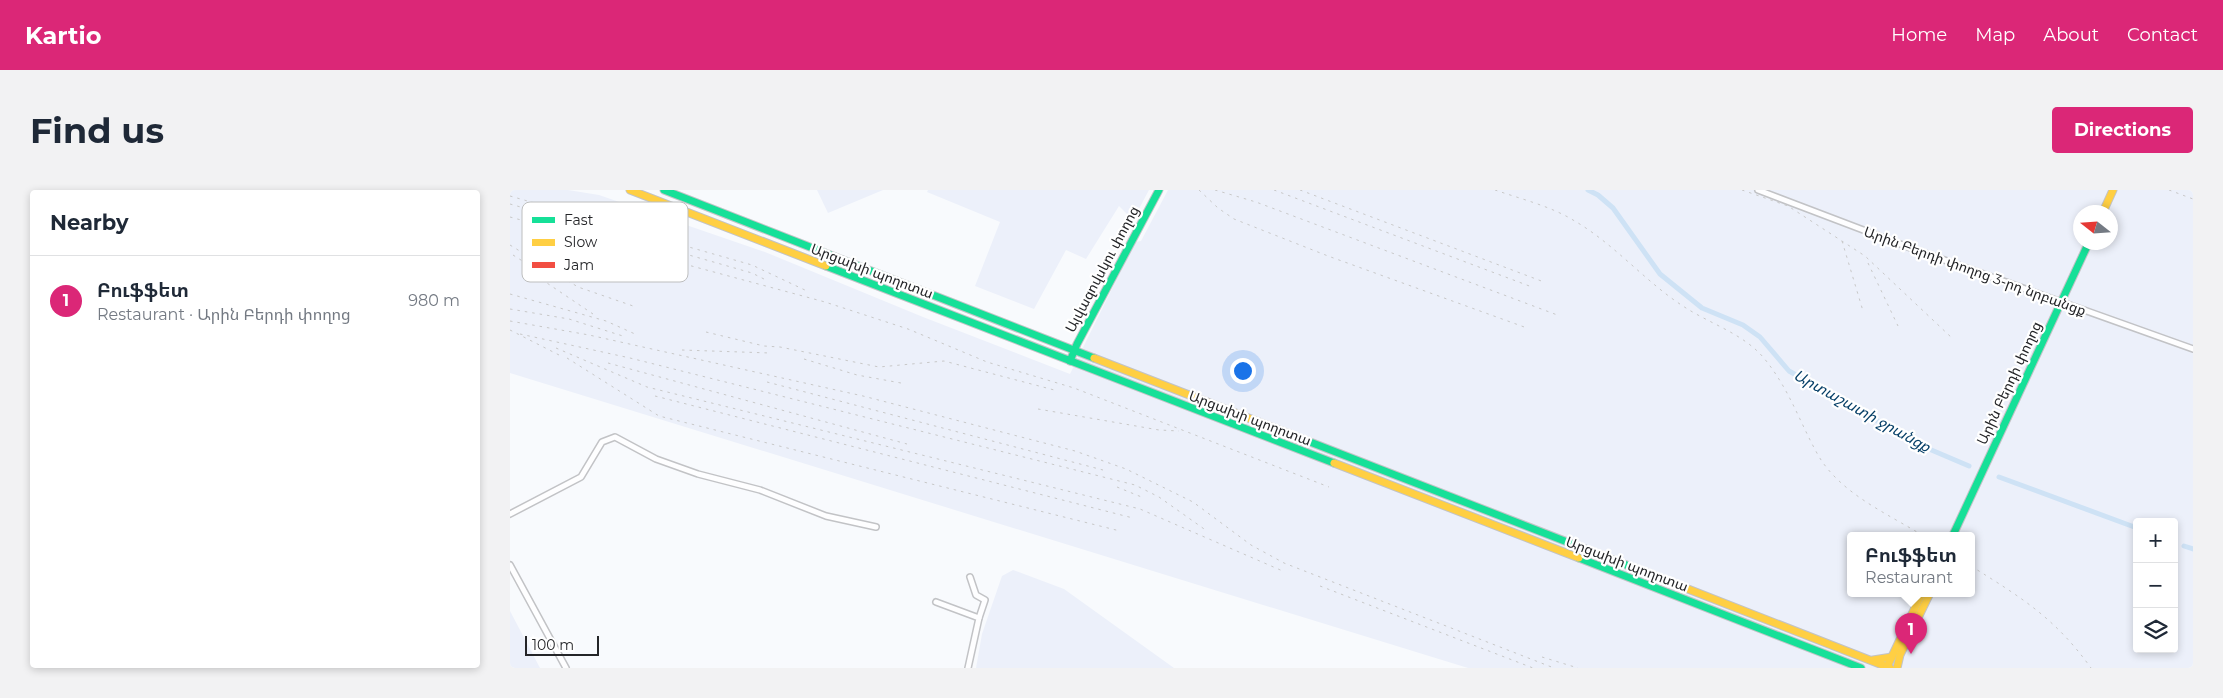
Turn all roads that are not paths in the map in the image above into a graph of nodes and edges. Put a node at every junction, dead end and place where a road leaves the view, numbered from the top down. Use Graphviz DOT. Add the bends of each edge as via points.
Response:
graph roads {
  1 [pos="630,190"];
  2 [pos="664,190"];
  3 [pos="1159,190"];
  4 [pos="1758,190"];
  5 [pos="2113,190"];
  6 [pos="661,202"];
  7 [pos="2106,205"];
  8 [pos="688,213"];
  9 [pos="2085,250"];
  10 [pos="2061,302"];
  11 [pos="2193,349"];
  12 [pos="1074,351"];
  13 [pos="1070,361"];
  14 [pos="510,514"];
  15 [pos="876,527"];
  16 [pos="1954,532"];
  17 [pos="510,565"];
  18 [pos="970,577"];
  19 [pos="1920,597"];
  20 [pos="1928,597"];
  21 [pos="936,602"];
  22 [pos="979,618"];
  23 [pos="1892,657"];
  24 [pos="1869,660"];
  25 [pos="566,668"];
  26 [pos="968,668"];
  27 [pos="1861,668"];
  28 [pos="1888,668"];
  29 [pos="1897,668"];
  1 -- 6 [label="main road, Արցախի պողոտա"];
  2 -- 12 [label="main road, Արցախի պողոտա"];
  3 -- 12 [label="main road, Այվազովսկու փողոց"];
  4 -- 10 [label="street, Արին Բերդի փողոց 3-րդ նրբանցք"];
  5 -- 7 [label="main road"];
  8 -- 13 [label="main road, Արցախի պողոտա"];
  9 -- 10 [label="main road, Արին Բերդի փողոց"];
  10 -- 11 [label="street, Արին Բերդի փողոց 3-րդ նրբանցք"];
  10 -- 16 [label="main road, Արին Բերդի փողոց"];
  12 -- 13 [label="main road, Այվազովսկու փողոց"];
  12 -- 24 [label="main road, Արցախի պողոտա"];
  13 -- 27 [label="main road, Արցախի պողոտա"];
  14 -- 15 [label="street" via="580,476 602,442 615,437 656,459 698,474 760,490 826,516"];
  17 -- 25 [label="street"];
  18 -- 22 [label="street" via="976,595 985,600"];
  19 -- 23 [label="main road"];
  20 -- 29 [label="main road"];
  21 -- 22 [label="street"];
  22 -- 26 [label="street"];
  23 -- 24 [label="main road"];
  23 -- 28 [label="main road"];
  24 -- 28 [label="main road, Արցախի պողոտա"];
}
